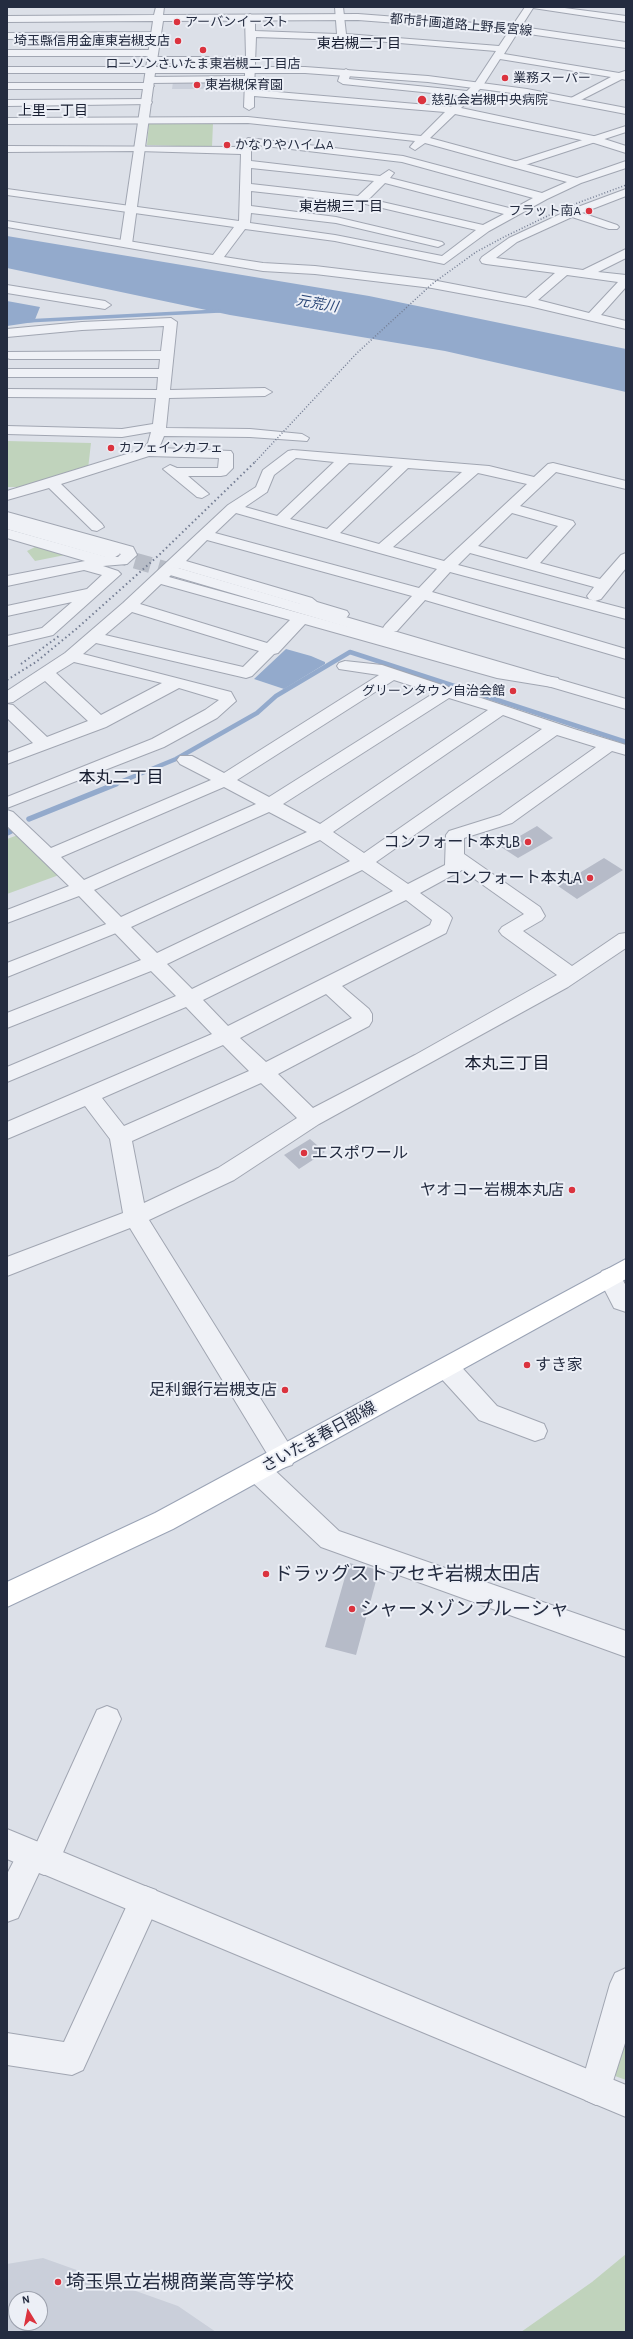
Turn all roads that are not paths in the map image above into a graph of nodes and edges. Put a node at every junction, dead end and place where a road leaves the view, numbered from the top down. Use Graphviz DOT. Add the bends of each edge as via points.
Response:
graph roads {
  1 [pos="160,7"];
  2 [pos="339,7"];
  3 [pos="529,7"];
  4 [pos="537,7"];
  5 [pos="250,17"];
  6 [pos="341,17"];
  7 [pos="159,18"];
  8 [pos="7,19"];
  9 [pos="626,19"];
  10 [pos="515,29"];
  11 [pos="251,34"];
  12 [pos="157,35"];
  13 [pos="7,36"];
  14 [pos="342,37"];
  15 [pos="626,45"];
  16 [pos="500,52"];
  17 [pos="7,53"];
  18 [pos="250,69"];
  19 [pos="7,70"];
  20 [pos="151,70"];
  21 [pos="346,72"];
  22 [pos="625,75"];
  23 [pos="479,85"];
  24 [pos="7,86"];
  25 [pos="250,93"];
  26 [pos="470,94"];
  27 [pos="575,100"];
  28 [pos="147,102"];
  29 [pos="7,103"];
  30 [pos="453,110"];
  31 [pos="626,111"];
  32 [pos="143,120"];
  33 [pos="217,120"];
  34 [pos="248,120"];
  35 [pos="7,121"];
  36 [pos="626,129"];
  37 [pos="423,139"];
  38 [pos="594,140"];
  39 [pos="216,142"];
  40 [pos="247,146"];
  41 [pos="7,148"];
  42 [pos="138,148"];
  43 [pos="626,150"];
  44 [pos="404,159"];
  45 [pos="246,164"];
  46 [pos="518,164"];
  47 [pos="626,164"];
  48 [pos="382,179"];
  49 [pos="577,181"];
  50 [pos="247,186"];
  51 [pos="7,192"];
  52 [pos="626,192"];
  53 [pos="543,197"];
  54 [pos="361,200"];
  55 [pos="130,209"];
  56 [pos="245,209"];
  57 [pos="514,212"];
  58 [pos="571,213"];
  59 [pos="7,224"];
  60 [pos="243,225"];
  61 [pos="613,227"];
  62 [pos="485,229"];
  63 [pos="126,244"];
  64 [pos="459,249"];
  65 [pos="626,253"];
  66 [pos="216,259"];
  67 [pos="564,270"];
  68 [pos="586,273"];
  69 [pos="626,279"];
  70 [pos="7,289"];
  71 [pos="529,302"];
  72 [pos="105,305"];
  73 [pos="593,316"];
  74 [pos="626,325"];
  75 [pos="82,326"];
  76 [pos="10,333"];
  77 [pos="102,338"];
  78 [pos="155,338"];
  79 [pos="170,338"];
  80 [pos="168,355"];
  81 [pos="8,360"];
  82 [pos="7,373"];
  83 [pos="164,373"];
  84 [pos="265,392"];
  85 [pos="7,393"];
  86 [pos="162,393"];
  87 [pos="158,429"];
  88 [pos="7,430"];
  89 [pos="302,438"];
  90 [pos="148,452"];
  91 [pos="344,460"];
  92 [pos="404,464"];
  93 [pos="474,469"];
  94 [pos="174,472"];
  95 [pos="50,482"];
  96 [pos="538,482"];
  97 [pos="626,485"];
  98 [pos="202,494"];
  99 [pos="7,496"];
  100 [pos="233,508"];
  101 [pos="510,508"];
  102 [pos="7,516"];
  103 [pos="280,521"];
  104 [pos="7,524"];
  105 [pos="97,527"];
  106 [pos="7,533"];
  107 [pos="330,534"];
  108 [pos="205,535"];
  109 [pos="382,548"];
  110 [pos="467,548"];
  111 [pos="112,554"];
  112 [pos="626,558"];
  113 [pos="530,565"];
  114 [pos="447,566"];
  115 [pos="175,568"];
  116 [pos="159,579"];
  117 [pos="7,581"];
  118 [pos="604,585"];
  119 [pos="91,593"];
  120 [pos="422,594"];
  121 [pos="590,603"];
  122 [pos="129,606"];
  123 [pos="7,612"];
  124 [pos="626,614"];
  125 [pos="301,619"];
  126 [pos="391,628"];
  127 [pos="93,637"];
  128 [pos="7,641"];
  129 [pos="272,650"];
  130 [pos="626,654"];
  131 [pos="71,656"];
  132 [pos="345,666"];
  133 [pos="46,673"];
  134 [pos="392,674"];
  135 [pos="535,678"];
  136 [pos="177,682"];
  137 [pos="552,682"];
  138 [pos="447,692"];
  139 [pos="7,698"];
  140 [pos="626,704"];
  141 [pos="501,708"];
  142 [pos="7,709"];
  143 [pos="100,723"];
  144 [pos="555,728"];
  145 [pos="45,745"];
  146 [pos="618,747"];
  147 [pos="7,759"];
  148 [pos="186,760"];
  149 [pos="224,781"];
  150 [pos="7,803"];
  151 [pos="269,805"];
  152 [pos="7,816"];
  153 [pos="425,819"];
  154 [pos="321,832"];
  155 [pos="454,835"];
  156 [pos="49,855"];
  157 [pos="454,856"];
  158 [pos="365,861"];
  159 [pos="82,888"];
  160 [pos="407,892"];
  161 [pos="7,917"];
  162 [pos="119,925"];
  163 [pos="626,939"];
  164 [pos="155,962"];
  165 [pos="7,970"];
  166 [pos="571,975"];
  167 [pos="328,985"];
  168 [pos="190,998"];
  169 [pos="7,1021"];
  170 [pos="226,1036"];
  171 [pos="263,1073"];
  172 [pos="7,1075"];
  173 [pos="89,1096"];
  174 [pos="311,1119"];
  175 [pos="7,1131"];
  176 [pos="120,1137"];
  177 [pos="136,1217"];
  178 [pos="7,1267"];
  179 [pos="618,1273"];
  180 [pos="626,1303"];
  181 [pos="447,1368"];
  182 [pos="535,1431"];
  183 [pos="283,1457"];
  184 [pos="258,1471"];
  185 [pos="7,1595"];
  186 [pos="626,1644"];
  187 [pos="107,1719"];
  188 [pos="28,1853"];
  189 [pos="145,1901"];
  190 [pos="7,1907"];
  191 [pos="626,1984"];
  192 [pos="7,2049"];
  193 [pos="596,2089"];
  194 [pos="626,2101"];
  1 -- 7 [label="street"];
  2 -- 6 [label="street"];
  3 -- 10 [label="street"];
  4 -- 9 [label="street"];
  5 -- 6 [label="street, 都市計画道路上野長宮線"];
  5 -- 7 [label="street, 都市計画道路上野長宮線"];
  5 -- 11 [label="street"];
  6 -- 10 [label="street, 都市計画道路上野長宮線" via="414,20"];
  6 -- 14 [label="street"];
  7 -- 8 [label="street, 都市計画道路上野長宮線"];
  7 -- 12 [label="street"];
  10 -- 15 [label="street, 都市計画道路上野長宮線"];
  10 -- 16 [label="street"];
  11 -- 14 [label="street"];
  11 -- 18 [label="street"];
  12 -- 13 [label="street"];
  12 -- 20 [label="street"];
  14 -- 16 [label="street"];
  16 -- 22 [label="street"];
  16 -- 23 [label="street"];
  17 -- 20 [label="street"];
  18 -- 20 [label="street"];
  18 -- 20 [label="street"];
  18 -- 21 [label="street"];
  18 -- 25 [label="street"];
  19 -- 20 [label="street"];
  20 -- 24 [label="street"];
  20 -- 28 [label="street"];
  21 -- 23 [label="street"];
  21 -- 26 [label="street" via="343,81"];
  22 -- 27 [label="street"];
  23 -- 26 [label="street"];
  23 -- 27 [label="street"];
  25 -- 30 [label="street"];
  25 -- 34 [label="street"];
  26 -- 30 [label="street"];
  27 -- 31 [label="street"];
  28 -- 29 [label="street"];
  28 -- 32 [label="street"];
  30 -- 37 [label="street"];
  30 -- 38 [label="street"];
  32 -- 33 [label="street"];
  32 -- 35 [label="street"];
  32 -- 42 [label="street"];
  33 -- 34 [label="street"];
  33 -- 39 [label="street"];
  34 -- 37 [label="street"];
  34 -- 40 [label="street"];
  36 -- 38 [label="street"];
  37 -- 44 [label="street"];
  37 -- 46 [label="street"];
  38 -- 43 [label="street"];
  38 -- 46 [label="street"];
  39 -- 40 [label="street"];
  39 -- 42 [label="street"];
  40 -- 44 [label="street"];
  40 -- 45 [label="street"];
  41 -- 42 [label="street"];
  42 -- 55 [label="street"];
  44 -- 48 [label="street"];
  44 -- 53 [label="street"];
  45 -- 48 [label="street"];
  45 -- 50 [label="street"];
  46 -- 49 [label="street"];
  47 -- 49 [label="street"];
  48 -- 54 [label="street"];
  48 -- 57 [label="street"];
  49 -- 53 [label="street"];
  50 -- 54 [label="street"];
  50 -- 56 [label="street"];
  51 -- 55 [label="street"];
  52 -- 58 [label="street"];
  53 -- 57 [label="street"];
  54 -- 62 [label="street"];
  55 -- 60 [label="street"];
  55 -- 63 [label="street"];
  56 -- 60 [label="street"];
  56 -- 64 [label="street" via="336,220"];
  57 -- 62 [label="street"];
  58 -- 61 [label="street"];
  58 -- 67 [label="street" via="513,240 486,260"];
  59 -- 63 [label="street"];
  60 -- 64 [label="street" via="335,238 444,260"];
  60 -- 66 [label="street"];
  62 -- 64 [label="street"];
  63 -- 66 [label="street"];
  65 -- 68 [label="street"];
  66 -- 71 [label="street" via="263,267 315,270 426,283"];
  67 -- 68 [label="street"];
  67 -- 71 [label="street"];
  68 -- 69 [label="street"];
  69 -- 73 [label="street"];
  70 -- 72 [label="street"];
  71 -- 73 [label="street"];
  73 -- 74 [label="street"];
  75 -- 76 [label="street"];
  75 -- 77 [label="street" via="79,338"];
  75 -- 79 [label="street" via="171,322"];
  76 -- 81 [label="street"];
  78 -- 79 [label="street"];
  79 -- 80 [label="street"];
  80 -- 81 [label="street" via="76,349"];
  80 -- 83 [label="street"];
  82 -- 83 [label="street"];
  83 -- 86 [label="street"];
  84 -- 86 [label="street"];
  85 -- 86 [label="street"];
  86 -- 87 [label="street"];
  87 -- 88 [label="street" via="122,434"];
  87 -- 89 [label="street"];
  87 -- 90 [label="street" via="155,444"];
  90 -- 94 [label="street"];
  90 -- 94 [label="street" via="226,454 226,468 221,472"];
  90 -- 95 [label="street"];
  91 -- 92 [label="street"];
  91 -- 100 [label="street" via="293,454 268,473 262,489"];
  91 -- 103 [label="street"];
  92 -- 93 [label="street"];
  92 -- 107 [label="street"];
  93 -- 96 [label="street" via="489,470"];
  93 -- 109 [label="street"];
  94 -- 98 [label="street"];
  95 -- 99 [label="street"];
  95 -- 105 [label="street"];
  96 -- 97 [label="street" via="553,467"];
  96 -- 101 [label="street"];
  100 -- 103 [label="street"];
  100 -- 108 [label="street"];
  101 -- 110 [label="street"];
  101 -- 113 [label="street" via="568,524"];
  102 -- 106 [label="street" via="128,550 129,555 122,561 106,562"];
  103 -- 107 [label="street"];
  104 -- 111 [label="street"];
  107 -- 109 [label="street"];
  108 -- 115 [label="street"];
  108 -- 120 [label="street"];
  109 -- 114 [label="street"];
  110 -- 113 [label="street"];
  110 -- 114 [label="street"];
  112 -- 118 [label="street"];
  113 -- 118 [label="street"];
  114 -- 120 [label="street"];
  114 -- 121 [label="street"];
  115 -- 116 [label="street"];
  115 -- 126 [label="street"];
  115 -- 135 [label="street"];
  116 -- 122 [label="street"];
  116 -- 125 [label="street"];
  117 -- 119 [label="street" via="85,565 113,574"];
  118 -- 121 [label="street"];
  119 -- 123 [label="street"];
  119 -- 128 [label="street" via="46,632"];
  120 -- 126 [label="street"];
  120 -- 130 [label="street"];
  121 -- 124 [label="street"];
  122 -- 127 [label="street"];
  122 -- 129 [label="street"];
  125 -- 129 [label="street"];
  125 -- 137 [label="street" via="497,673"];
  126 -- 135 [label="street" via="512,662"];
  127 -- 129 [label="street" via="246,673"];
  127 -- 131 [label="street"];
  131 -- 133 [label="street"];
  131 -- 136 [label="street"];
  132 -- 134 [label="street" via="376,668"];
  133 -- 139 [label="street"];
  133 -- 143 [label="street"];
  134 -- 138 [label="street"];
  134 -- 149 [label="street"];
  135 -- 137 [label="street"];
  136 -- 143 [label="street"];
  136 -- 150 [label="street" via="225,696 228,702 158,744"];
  137 -- 140 [label="street"];
  138 -- 141 [label="street"];
  138 -- 151 [label="street"];
  141 -- 144 [label="street"];
  141 -- 154 [label="street"];
  142 -- 145 [label="street"];
  143 -- 145 [label="street"];
  144 -- 146 [label="street"];
  144 -- 153 [label="street"];
  145 -- 147 [label="street"];
  146 -- 155 [label="street" via="506,819"];
  148 -- 149 [label="street"];
  149 -- 151 [label="street"];
  149 -- 156 [label="street"];
  151 -- 154 [label="street"];
  151 -- 159 [label="street"];
  152 -- 156 [label="street"];
  153 -- 155 [label="street"];
  153 -- 158 [label="street"];
  154 -- 158 [label="street"];
  154 -- 162 [label="street"];
  155 -- 157 [label="street"];
  156 -- 159 [label="street"];
  157 -- 160 [label="street" via="454,868"];
  157 -- 166 [label="street" via="533,911 535,916 510,931"];
  158 -- 160 [label="street"];
  158 -- 164 [label="street"];
  159 -- 161 [label="street"];
  159 -- 162 [label="street"];
  160 -- 167 [label="street" via="442,918 439,929"];
  160 -- 168 [label="street"];
  162 -- 164 [label="street"];
  162 -- 165 [label="street"];
  163 -- 166 [label="street"];
  164 -- 168 [label="street"];
  164 -- 169 [label="street"];
  166 -- 174 [label="street" via="422,1060"];
  167 -- 170 [label="street"];
  167 -- 171 [label="street" via="362,1014 362,1021"];
  168 -- 170 [label="street"];
  168 -- 172 [label="street"];
  170 -- 171 [label="street"];
  170 -- 173 [label="street"];
  171 -- 174 [label="street"];
  171 -- 176 [label="street"];
  173 -- 175 [label="street"];
  173 -- 176 [label="street"];
  174 -- 177 [label="street" via="226,1174"];
  176 -- 177 [label="street"];
  177 -- 178 [label="street"];
  177 -- 183 [label="street"];
  179 -- 180 [label="street" via="622,1301"];
  179 -- 181 [label="main road, さいたま春日部線"];
  181 -- 182 [label="street" via="488,1413"];
  181 -- 183 [label="main road, さいたま春日部線"];
  183 -- 184 [label="main road, さいたま春日部線"];
  184 -- 185 [label="main road, さいたま春日部線" via="164,1521"];
  184 -- 186 [label="street" via="330,1539"];
  187 -- 188 [label="street"];
  188 -- 189 [label="street"];
  188 -- 190 [label="street"];
  189 -- 192 [label="street" via="72,2059"];
  189 -- 193 [label="street"];
  191 -- 193 [label="street"];
  193 -- 194 [label="street"];
}
